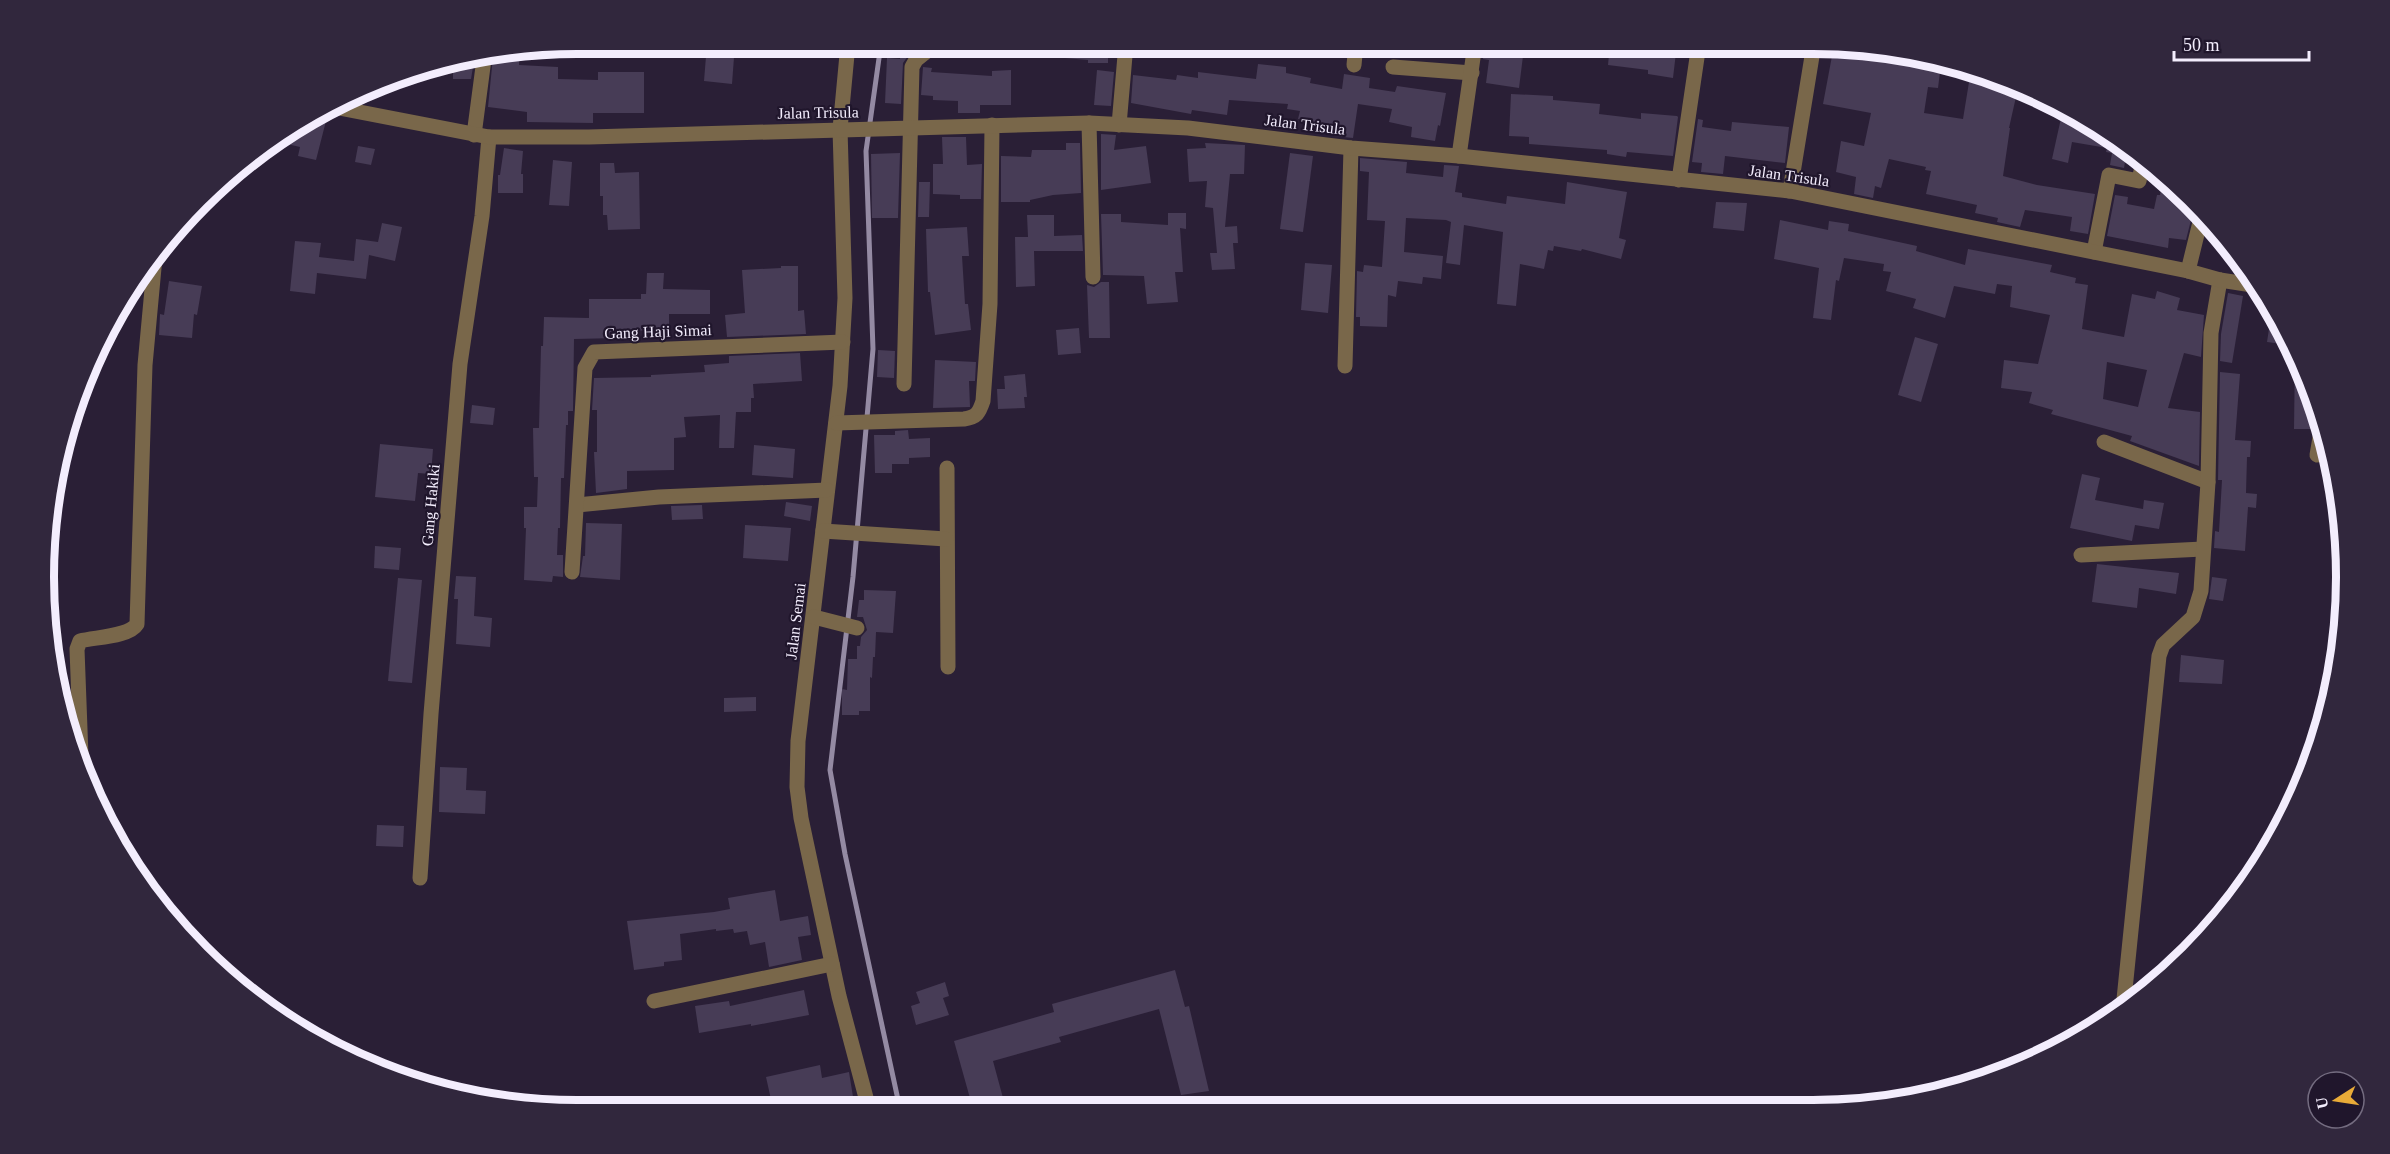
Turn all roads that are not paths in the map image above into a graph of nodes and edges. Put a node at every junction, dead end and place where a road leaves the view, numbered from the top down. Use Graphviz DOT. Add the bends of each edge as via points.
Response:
graph roads {
  1 [pos="848,54"];
  2 [pos="924,54"];
  3 [pos="1125,54"];
  4 [pos="1355,54"];
  5 [pos="1474,54"];
  6 [pos="1698,54"];
  7 [pos="1812,54"];
  8 [pos="484,62"];
  9 [pos="1354,65"];
  10 [pos="1393,67"];
  11 [pos="1472,73"];
  12 [pos="344,109"];
  13 [pos="1089,123"];
  14 [pos="992,125"];
  15 [pos="1119,125"];
  16 [pos="910,128"];
  17 [pos="844,129"];
  18 [pos="482,136"];
  19 [pos="1351,148"];
  20 [pos="1459,156"];
  21 [pos="2141,170"];
  22 [pos="1679,180"];
  23 [pos="1790,191"];
  24 [pos="2199,225"];
  25 [pos="2094,252"];
  26 [pos="154,270"];
  27 [pos="2188,271"];
  28 [pos="1093,277"];
  29 [pos="2220,280"];
  30 [pos="2247,284"];
  31 [pos="843,342"];
  32 [pos="1345,366"];
  33 [pos="904,384"];
  34 [pos="843,422"];
  35 [pos="2104,442"];
  36 [pos="2319,445"];
  37 [pos="2317,455"];
  38 [pos="947,468"];
  39 [pos="2208,482"];
  40 [pos="827,490"];
  41 [pos="577,505"];
  42 [pos="823,531"];
  43 [pos="946,539"];
  44 [pos="2203,549"];
  45 [pos="2081,555"];
  46 [pos="572,572"];
  47 [pos="819,618"];
  48 [pos="857,628"];
  49 [pos="948,667"];
  50 [pos="80,740"];
  51 [pos="420,878"];
  52 [pos="832,964"];
  53 [pos="2124,997"];
  54 [pos="654,1001"];
  55 [pos="866,1100"];
  1 -- 17 [label="street, Jalan Semai"];
  2 -- 16 [label="street" via="912,67"];
  3 -- 15 [label="street"];
  4 -- 9 [label="street"];
  5 -- 11 [label="street"];
  6 -- 22 [label="street"];
  7 -- 23 [label="street"];
  8 -- 18 [label="street, Gang Hakiki"];
  10 -- 11 [label="street"];
  11 -- 20 [label="street"];
  12 -- 18 [label="street, Jalan Trisula"];
  13 -- 14 [label="street, Jalan Trisula"];
  13 -- 15 [label="street, Jalan Trisula"];
  13 -- 28 [label="street"];
  14 -- 16 [label="street, Jalan Trisula"];
  14 -- 34 [label="street" via="990,304 980,412 964,419"];
  15 -- 19 [label="street, Jalan Trisula" via="1188,128"];
  16 -- 17 [label="street, Jalan Trisula"];
  16 -- 33 [label="street"];
  17 -- 18 [label="street, Jalan Trisula" via="589,137"];
  17 -- 31 [label="street, Jalan Semai"];
  18 -- 51 [label="street, Gang Hakiki" via="482,216 460,364"];
  19 -- 20 [label="street, Jalan Trisula"];
  19 -- 32 [label="street"];
  20 -- 22 [label="street, Jalan Trisula"];
  21 -- 25 [label="street" via="2139,181 2109,175"];
  22 -- 23 [label="street, Jalan Trisula"];
  23 -- 25 [label="street, Jalan Trisula"];
  24 -- 27 [label="street"];
  25 -- 27 [label="street, Jalan Trisula"];
  26 -- 50 [label="street" via="146,365 137,624 126,633 80,641 77,649"];
  27 -- 29 [label="street, Jalan Trisula"];
  29 -- 30 [label="street, Jalan Trisula"];
  29 -- 39 [label="street" via="2211,333"];
  31 -- 34 [label="street, Jalan Semai"];
  31 -- 41 [label="street, Gang Haji Simai" via="594,352 585,368"];
  34 -- 40 [label="street, Jalan Semai"];
  35 -- 39 [label="street"];
  36 -- 37 [label="street"];
  38 -- 43 [label="street"];
  39 -- 44 [label="street"];
  40 -- 41 [label="street" via="659,497"];
  40 -- 42 [label="street, Jalan Semai"];
  41 -- 46 [label="street, Gang Haji Simai"];
  42 -- 43 [label="street"];
  42 -- 47 [label="street, Jalan Semai"];
  43 -- 49 [label="street"];
  44 -- 45 [label="street"];
  44 -- 53 [label="street" via="2201,591 2193,617 2163,645 2159,656"];
  47 -- 48 [label="street"];
  47 -- 52 [label="street, Jalan Semai" via="798,741 797,787"];
  52 -- 54 [label="street"];
  52 -- 55 [label="street, Jalan Semai"];
}
